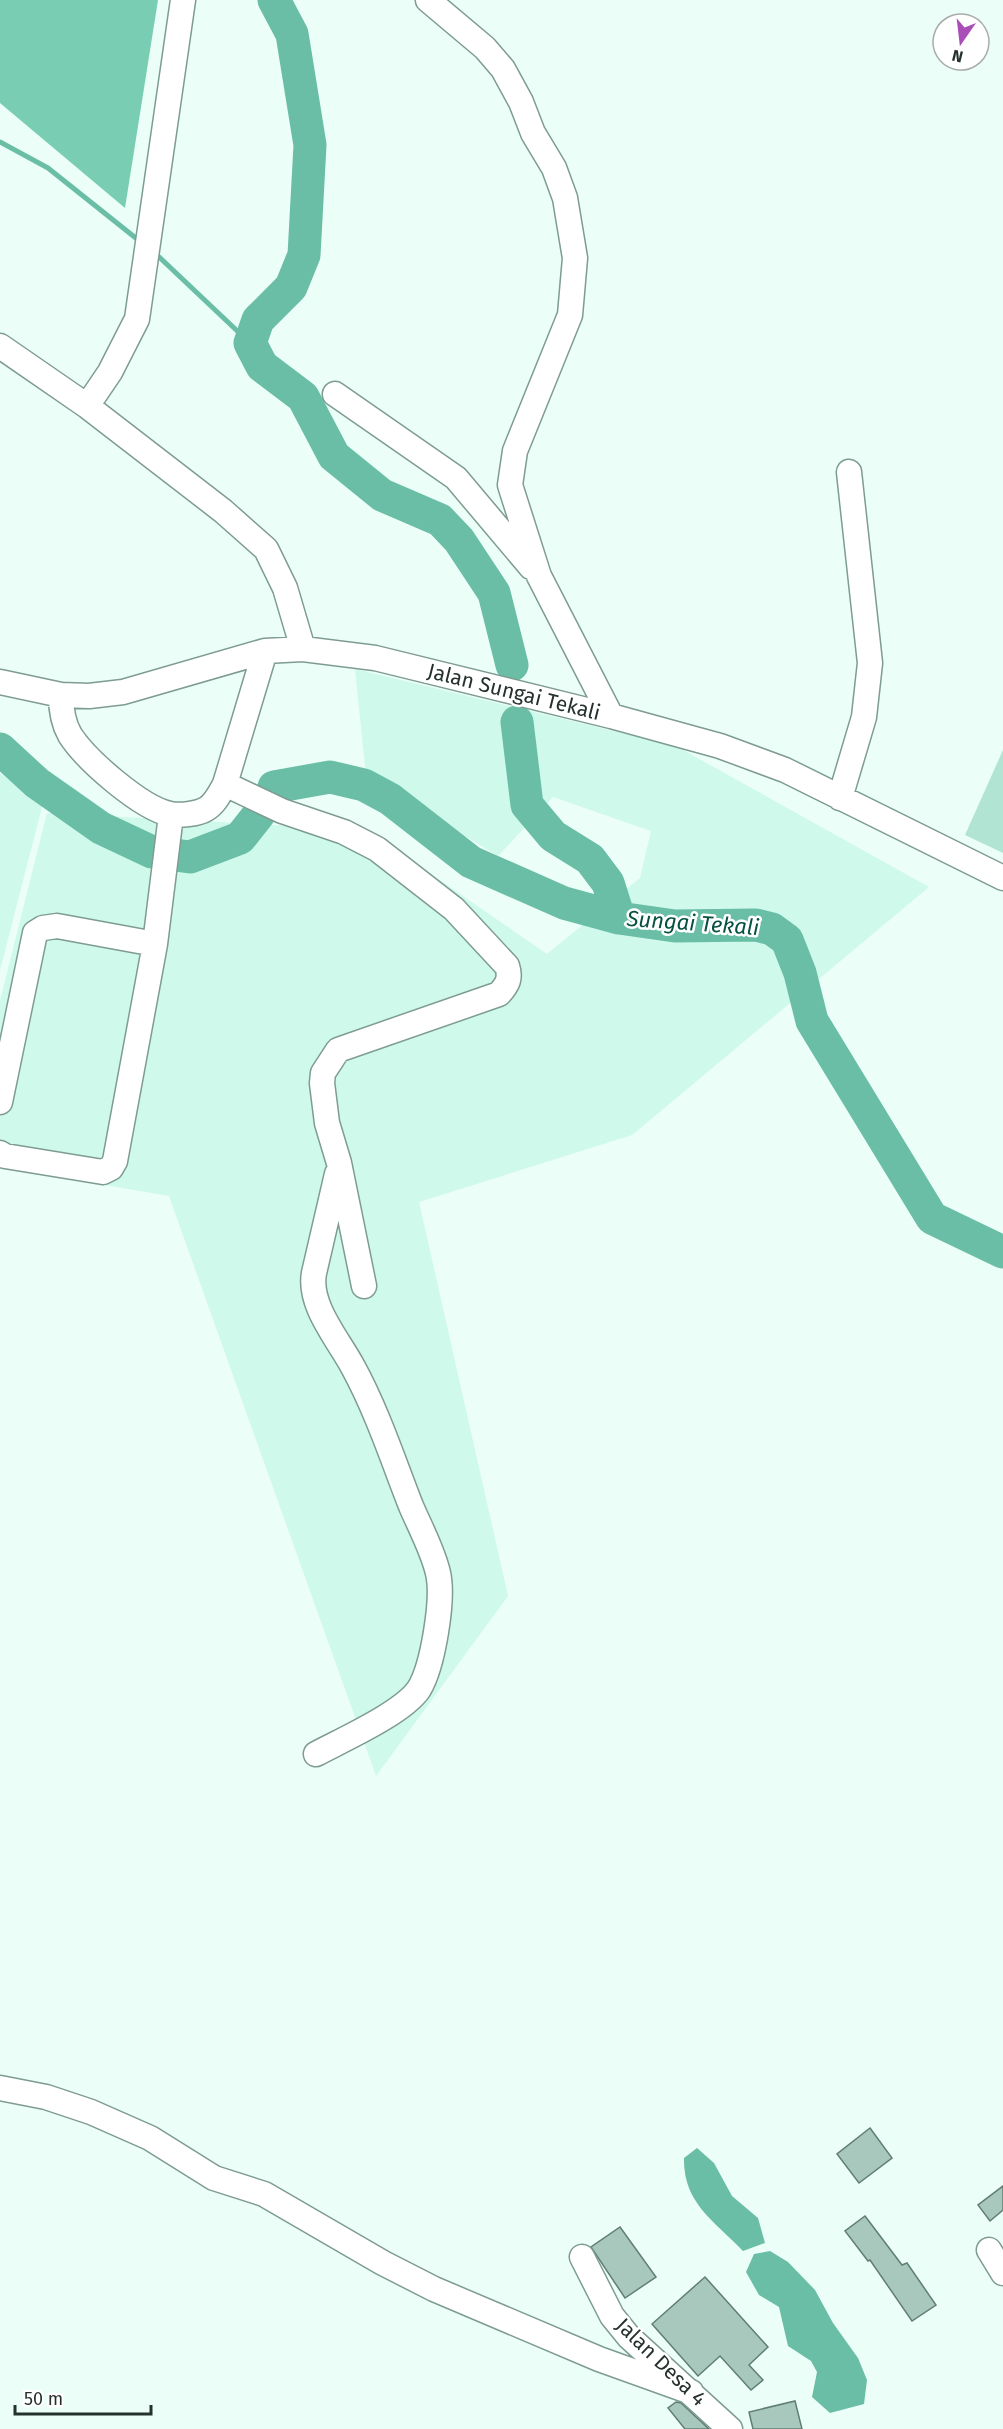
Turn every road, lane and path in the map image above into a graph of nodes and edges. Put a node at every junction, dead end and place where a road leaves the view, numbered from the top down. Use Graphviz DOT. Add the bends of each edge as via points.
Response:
graph roads {
  1 [pos="183,0"];
  2 [pos="428,0"];
  3 [pos="0,346"];
  4 [pos="335,394"];
  5 [pos="87,406"];
  6 [pos="849,472"];
  7 [pos="539,576"];
  8 [pos="303,649"];
  9 [pos="264,651"];
  10 [pos="0,682"];
  11 [pos="61,695"];
  12 [pos="611,716"];
  13 [pos="225,784"];
  14 [pos="840,798"];
  15 [pos="169,825"];
  16 [pos="1003,878"];
  17 [pos="154,944"];
  18 [pos="0,1102"];
  19 [pos="0,1153"];
  20 [pos="339,1163"];
  21 [pos="364,1286"];
  22 [pos="316,1754"];
  23 [pos="0,2088"];
  24 [pos="989,2250"];
  25 [pos="582,2258"];
  26 [pos="1003,2273"];
  27 [pos="691,2392"];
  28 [pos="730,2429"];
  1 -- 5 [label="street" via="137,319"];
  2 -- 7 [label="street" via="503,69 554,168 565,198 575,258 570,315 515,451 510,485"];
  3 -- 5 [label="street"];
  4 -- 7 [label="street" via="456,478"];
  5 -- 8 [label="street" via="266,549 285,588"];
  6 -- 14 [label="street" via="870,663 864,717"];
  7 -- 12 [label="street"];
  8 -- 9 [label="street, Jalan Sungai Tekali"];
  8 -- 12 [label="street, Jalan Sungai Tekali" via="385,661"];
  9 -- 11 [label="street, Jalan Sungai Tekali" via="123,692"];
  9 -- 13 [label="street"];
  10 -- 11 [label="street, Jalan Sungai Tekali"];
  11 -- 15 [label="street" via="65,724 79,747"];
  12 -- 14 [label="street, Jalan Sungai Tekali" via="720,746 784,770"];
  13 -- 15 [label="street" via="205,810"];
  13 -- 20 [label="street" via="376,849 454,909 507,966 510,975 499,994 338,1050 323,1073 322,1083 327,1123"];
  14 -- 16 [label="street, Jalan Sungai Tekali"];
  15 -- 17 [label="street"];
  17 -- 18 [label="street" via="57,926 35,933"];
  17 -- 19 [label="street" via="111,1168 103,1172"];
  20 -- 21 [label="street"];
  20 -- 22 [label="street" via="312,1283 315,1299 355,1370 383,1434 438,1573 440,1606 431,1655 419,1689 395,1711"];
  23 -- 27 [label="street" via="46,2097 101,2116 150,2138 214,2178 273,2198 434,2289 599,2360"];
  24 -- 26 [label="street"];
  25 -- 27 [label="street, Jalan Desa 4" via="612,2316 629,2337"];
  27 -- 28 [label="street, Jalan Desa 4"];
}
